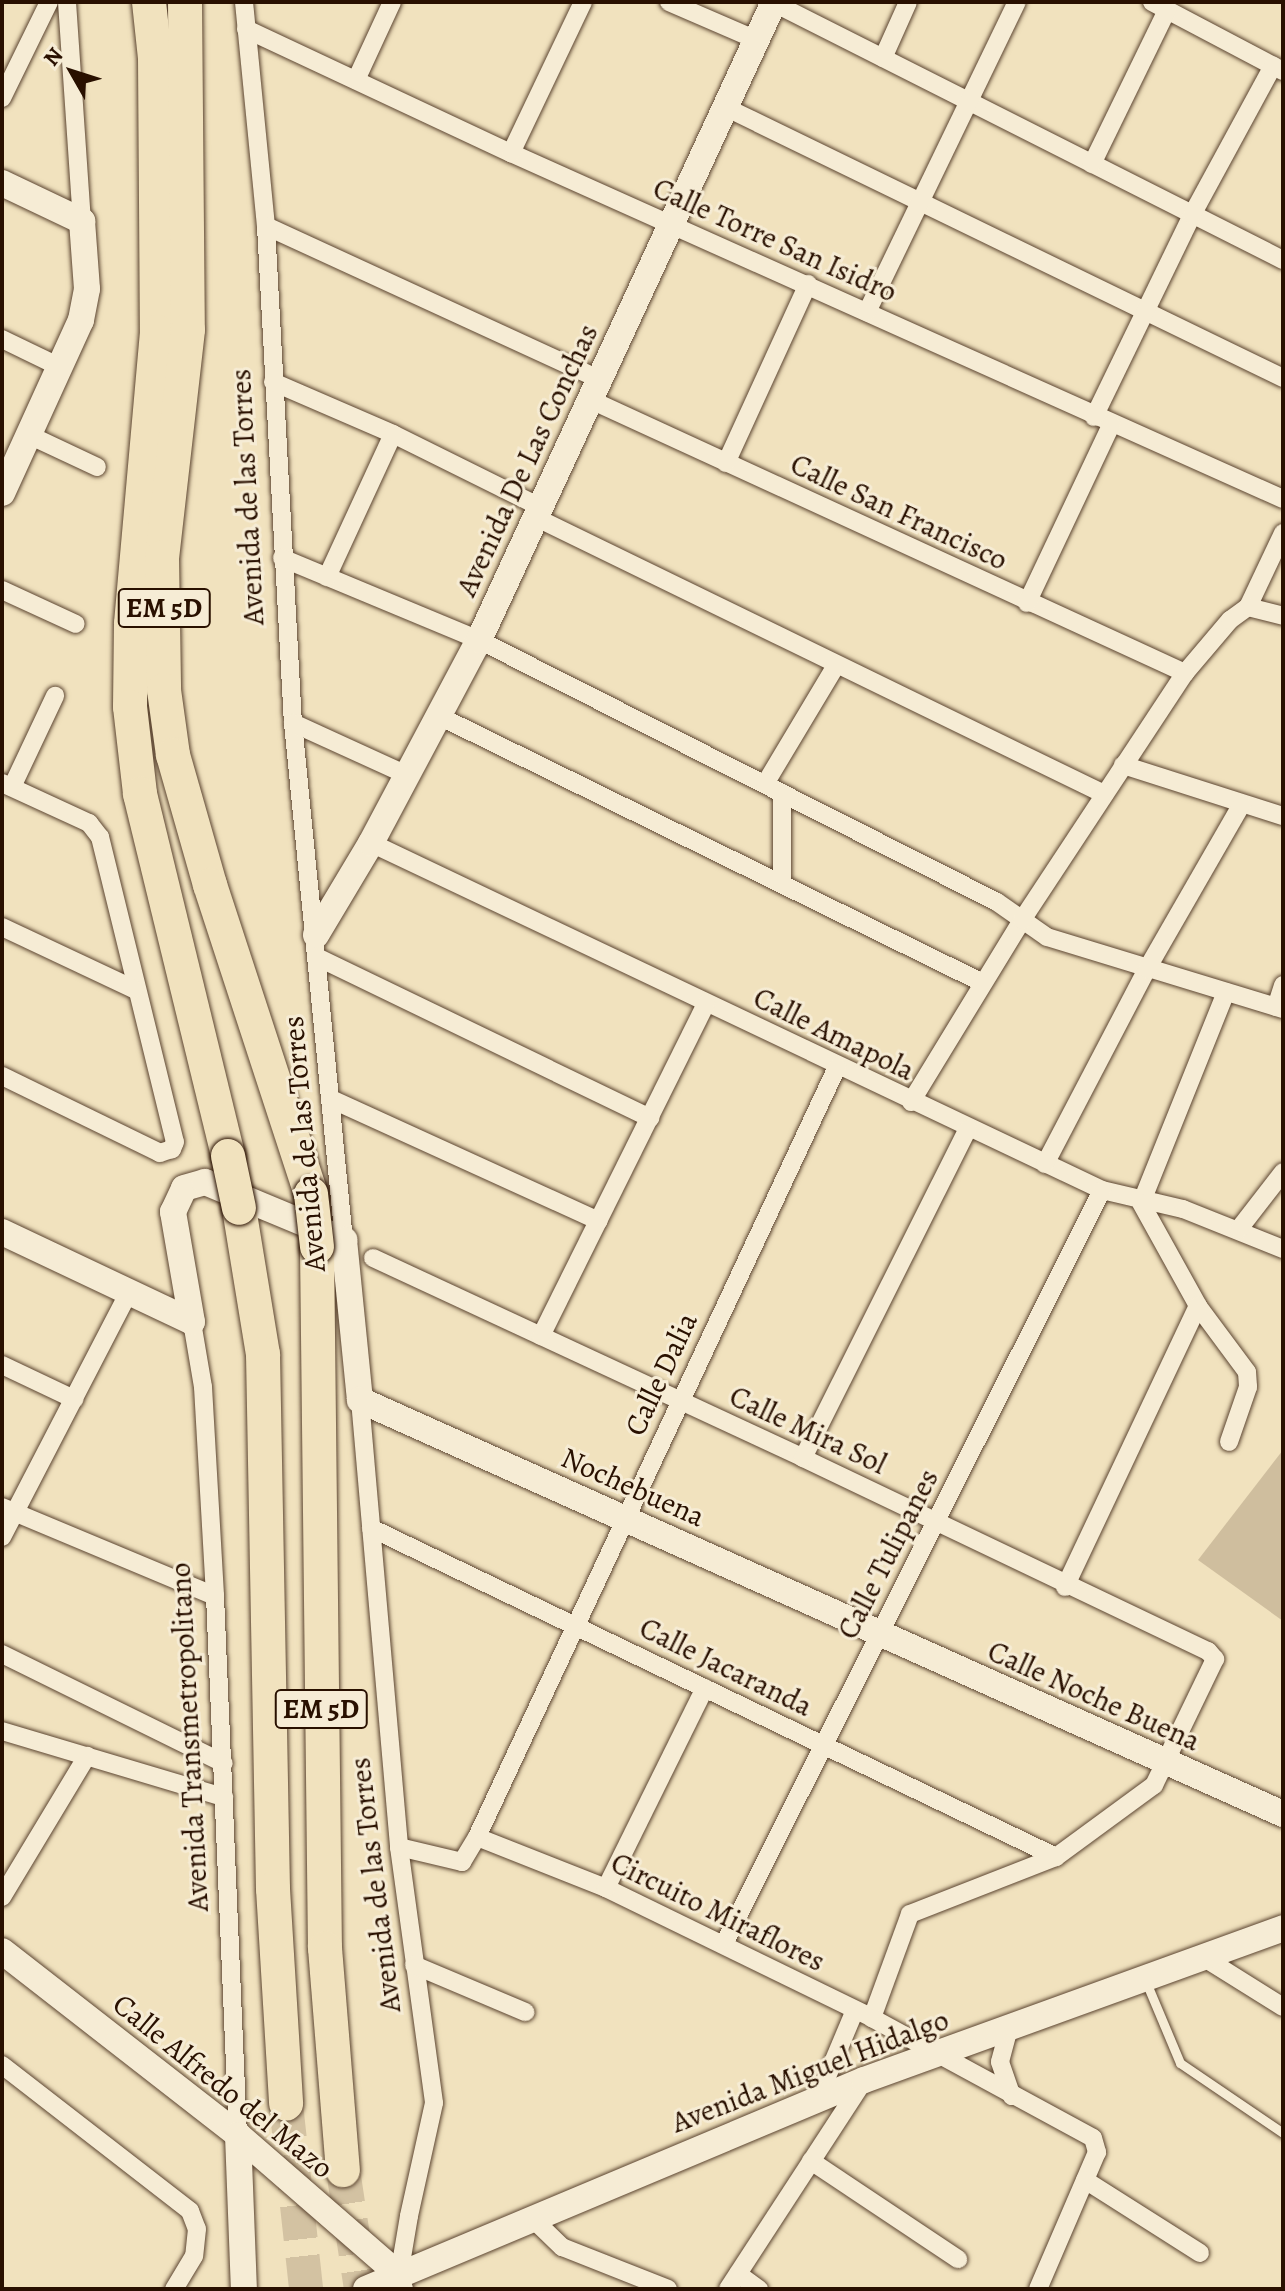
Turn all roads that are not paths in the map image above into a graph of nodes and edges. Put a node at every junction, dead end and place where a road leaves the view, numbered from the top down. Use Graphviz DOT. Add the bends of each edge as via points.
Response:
graph roads {
  1 [pos="49,2"];
  2 [pos="67,2"];
  3 [pos="149,2"];
  4 [pos="185,2"];
  5 [pos="244,2"];
  6 [pos="392,2"];
  7 [pos="583,2"];
  8 [pos="669,2"];
  9 [pos="908,2"];
  10 [pos="1017,2"];
  11 [pos="774,3"];
  12 [pos="1160,6"];
  13 [pos="246,29"];
  14 [pos="757,40"];
  15 [pos="883,58"];
  16 [pos="1278,68"];
  17 [pos="356,80"];
  18 [pos="2,98"];
  19 [pos="968,101"];
  20 [pos="727,108"];
  21 [pos="511,153"];
  22 [pos="1092,164"];
  23 [pos="2,183"];
  24 [pos="921,200"];
  25 [pos="1192,215"];
  26 [pos="82,221"];
  27 [pos="674,223"];
  28 [pos="266,226"];
  29 [pos="1283,260"];
  30 [pos="808,284"];
  31 [pos="1144,311"];
  32 [pos="867,312"];
  33 [pos="2,339"];
  34 [pos="60,367"];
  35 [pos="1283,378"];
  36 [pos="273,382"];
  37 [pos="595,390"];
  38 [pos="1102,421"];
  39 [pos="393,434"];
  40 [pos="29,435"];
  41 [pos="726,463"];
  42 [pos="97,467"];
  43 [pos="2,493"];
  44 [pos="1283,499"];
  45 [pos="539,513"];
  46 [pos="1283,533"];
  47 [pos="282,558"];
  48 [pos="327,577"];
  49 [pos="2,590"];
  50 [pos="1027,603"];
  51 [pos="1248,607"];
  52 [pos="1283,616"];
  53 [pos="76,624"];
  54 [pos="479,640"];
  55 [pos="835,667"];
  56 [pos="1185,673"];
  57 [pos="55,696"];
  58 [pos="439,716"];
  59 [pos="293,723"];
  60 [pos="1123,765"];
  61 [pos="407,775"];
  62 [pos="765,784"];
  63 [pos="7,785"];
  64 [pos="782,793"];
  65 [pos="1104,794"];
  66 [pos="1242,804"];
  67 [pos="1283,816"];
  68 [pos="371,843"];
  69 [pos="782,884"];
  70 [pos="1022,920"];
  71 [pos="2,927"];
  72 [pos="318,946"];
  73 [pos="1147,969"];
  74 [pos="983,983"];
  75 [pos="1283,985"];
  76 [pos="134,989"];
  77 [pos="1226,992"];
  78 [pos="706,1004"];
  79 [pos="1279,1008"];
  80 [pos="837,1067"];
  81 [pos="2,1076"];
  82 [pos="331,1099"];
  83 [pos="911,1102"];
  84 [pos="650,1118"];
  85 [pos="968,1129"];
  86 [pos="1045,1164"];
  87 [pos="1283,1172"];
  88 [pos="1102,1190"];
  89 [pos="1141,1203"];
  90 [pos="599,1221"];
  91 [pos="1239,1229"];
  92 [pos="2,1232"];
  93 [pos="331,1244"];
  94 [pos="1283,1249"];
  95 [pos="373,1258"];
  96 [pos="129,1292"];
  97 [pos="1198,1306"];
  98 [pos="192,1322"];
  99 [pos="541,1336"];
  100 [pos="2,1365"];
  101 [pos="74,1399"];
  102 [pos="360,1400"];
  103 [pos="680,1400"];
  104 [pos="1229,1442"];
  105 [pos="803,1458"];
  106 [pos="8,1510"];
  107 [pos="624,1517"];
  108 [pos="935,1522"];
  109 [pos="371,1528"];
  110 [pos="2,1537"];
  111 [pos="1065,1587"];
  112 [pos="215,1596"];
  113 [pos="575,1624"];
  114 [pos="878,1636"];
  115 [pos="2,1654"];
  116 [pos="705,1688"];
  117 [pos="2,1731"];
  118 [pos="823,1746"];
  119 [pos="87,1756"];
  120 [pos="224,1763"];
  121 [pos="1168,1763"];
  122 [pos="224,1797"];
  123 [pos="1283,1814"];
  124 [pos="477,1837"];
  125 [pos="399,1847"];
  126 [pos="1056,1857"];
  127 [pos="606,1888"];
  128 [pos="2,1897"];
  129 [pos="1283,1928"];
  130 [pos="724,1944"];
  131 [pos="2,1951"];
  132 [pos="1203,1957"];
  133 [pos="414,1965"];
  134 [pos="1144,1979"];
  135 [pos="1283,2007"];
  136 [pos="855,2010"];
  137 [pos="525,2012"];
  138 [pos="872,2018"];
  139 [pos="1009,2028"];
  140 [pos="934,2055"];
  141 [pos="2,2065"];
  142 [pos="864,2080"];
  143 [pos="1012,2096"];
  144 [pos="818,2098"];
  145 [pos="286,2104"];
  146 [pos="1283,2133"];
  147 [pos="238,2135"];
  148 [pos="811,2161"];
  149 [pos="343,2170"];
  150 [pos="1085,2180"];
  151 [pos="532,2218"];
  152 [pos="1200,2253"];
  153 [pos="958,2259"];
  154 [pos="402,2282"];
  155 [pos="733,2282"];
  156 [pos="179,2287"];
  157 [pos="244,2289"];
  158 [pos="366,2289"];
  159 [pos="668,2289"];
  160 [pos="759,2289"];
  161 [pos="1038,2289"];
  1 -- 18 [label="street"];
  2 -- 26 [label="street"];
  3 -- 145 [label="highway, EM 5D, bridge" via="155,73 157,332 131,624 130,707 140,794 228,1156 263,1354 273,1889"];
  4 -- 93 [label="highway, EM 5D, bridge" via="188,330 162,557 164,690 173,755 210,885"];
  5 -- 13 [label="street, Avenida de las Torres"];
  6 -- 17 [label="street"];
  7 -- 21 [label="street"];
  8 -- 14 [label="street"];
  9 -- 15 [label="street"];
  10 -- 19 [label="street"];
  11 -- 14 [label="street, Avenida De Las Conchas"];
  11 -- 15 [label="street"];
  12 -- 16 [label="street"];
  12 -- 22 [label="street"];
  13 -- 17 [label="street, Calle Torre San Isidro"];
  13 -- 28 [label="street, Avenida de las Torres"];
  14 -- 20 [label="street, Avenida De Las Conchas"];
  15 -- 19 [label="street"];
  16 -- 25 [label="street"];
  17 -- 21 [label="street, Calle Torre San Isidro"];
  19 -- 22 [label="street"];
  19 -- 24 [label="street"];
  20 -- 24 [label="street"];
  20 -- 27 [label="street, Avenida De Las Conchas"];
  21 -- 27 [label="street, Calle Torre San Isidro"];
  22 -- 25 [label="street"];
  23 -- 26 [label="street"];
  24 -- 31 [label="street"];
  24 -- 32 [label="street"];
  25 -- 29 [label="street"];
  25 -- 31 [label="street"];
  26 -- 34 [label="street" via="87,303"];
  27 -- 30 [label="street, Calle Torre San Isidro"];
  27 -- 37 [label="street, Avenida De Las Conchas"];
  28 -- 36 [label="street, Avenida de las Torres"];
  28 -- 37 [label="street, Calle San Francisco"];
  30 -- 32 [label="street, Calle Torre San Isidro"];
  30 -- 41 [label="street"];
  31 -- 35 [label="street"];
  31 -- 38 [label="street"];
  32 -- 38 [label="street, Calle Torre San Isidro"];
  33 -- 34 [label="street"];
  34 -- 40 [label="street"];
  36 -- 39 [label="street"];
  36 -- 47 [label="street, Avenida de las Torres"];
  37 -- 41 [label="street, Calle San Francisco"];
  37 -- 45 [label="street, Avenida De Las Conchas"];
  38 -- 44 [label="street, Calle Torre San Isidro"];
  38 -- 50 [label="street"];
  39 -- 45 [label="street"];
  39 -- 48 [label="street"];
  40 -- 42 [label="street"];
  40 -- 43 [label="street"];
  41 -- 50 [label="street, Calle San Francisco"];
  45 -- 54 [label="street, Avenida De Las Conchas"];
  45 -- 55 [label="street"];
  46 -- 51 [label="street"];
  47 -- 48 [label="street"];
  47 -- 59 [label="street, Avenida de las Torres"];
  48 -- 54 [label="street"];
  49 -- 53 [label="street"];
  50 -- 56 [label="street, Calle San Francisco"];
  51 -- 52 [label="street"];
  51 -- 56 [label="street" via="1230,620"];
  54 -- 58 [label="street, Avenida De Las Conchas"];
  54 -- 62 [label="street"];
  55 -- 62 [label="street"];
  55 -- 65 [label="street"];
  56 -- 60 [label="street"];
  57 -- 63 [label="street"];
  58 -- 61 [label="street, Avenida De Las Conchas"];
  58 -- 69 [label="street"];
  59 -- 61 [label="street"];
  59 -- 72 [label="street, Avenida de las Torres"];
  60 -- 65 [label="street"];
  60 -- 66 [label="street"];
  61 -- 68 [label="street, Avenida De Las Conchas"];
  62 -- 64 [label="street"];
  63 -- 76 [label="street" via="95,828"];
  64 -- 69 [label="street"];
  64 -- 70 [label="street" via="997,902"];
  65 -- 70 [label="street"];
  66 -- 67 [label="street"];
  66 -- 73 [label="street"];
  68 -- 72 [label="street, Avenida De Las Conchas"];
  68 -- 78 [label="street, Calle Amapola"];
  69 -- 74 [label="street"];
  70 -- 73 [label="street" via="1047,937"];
  70 -- 74 [label="street"];
  71 -- 76 [label="street"];
  72 -- 82 [label="street, Avenida de las Torres"];
  72 -- 84 [label="street"];
  73 -- 77 [label="street"];
  73 -- 86 [label="street"];
  74 -- 83 [label="street"];
  75 -- 79 [label="street"];
  76 -- 81 [label="street" via="175,1134 172,1149 160,1153"];
  77 -- 79 [label="street"];
  77 -- 89 [label="street"];
  78 -- 80 [label="street, Calle Amapola"];
  78 -- 84 [label="street"];
  80 -- 83 [label="street, Calle Amapola"];
  80 -- 103 [label="street, Calle Dalia"];
  82 -- 90 [label="street"];
  82 -- 93 [label="street, Avenida de las Torres"];
  83 -- 85 [label="street, Calle Amapola"];
  84 -- 90 [label="street"];
  85 -- 86 [label="street, Calle Amapola"];
  85 -- 105 [label="street"];
  86 -- 88 [label="street, Calle Amapola"];
  87 -- 91 [label="street"];
  88 -- 89 [label="street, Calle Amapola"];
  88 -- 108 [label="street, Calle Tulipanes"];
  89 -- 91 [label="street, Calle Amapola" via="1183,1209"];
  89 -- 97 [label="street"];
  90 -- 99 [label="street"];
  91 -- 94 [label="street, Calle Amapola"];
  92 -- 96 [label="street"];
  93 -- 98 [label="street, Avenida Transmetropolitano" via="205,1182 184,1188 173,1212"];
  93 -- 102 [label="street, Avenida de las Torres"];
  93 -- 149 [label="highway, EM 5D" via="325,1948"];
  95 -- 99 [label="street, Calle Mira Sol"];
  96 -- 98 [label="street"];
  96 -- 101 [label="street"];
  97 -- 104 [label="street" via="1247,1372 1248,1387"];
  97 -- 111 [label="street"];
  98 -- 112 [label="street, Avenida Transmetropolitano" via="203,1387"];
  99 -- 103 [label="street, Calle Mira Sol"];
  100 -- 101 [label="street"];
  101 -- 106 [label="street"];
  102 -- 107 [label="street, Nochebuena"];
  102 -- 109 [label="street, Avenida de las Torres"];
  103 -- 105 [label="street, Calle Mira Sol"];
  103 -- 107 [label="street, Calle Dalia"];
  105 -- 108 [label="street, Calle Mira Sol"];
  106 -- 110 [label="street"];
  106 -- 112 [label="street"];
  107 -- 113 [label="street, Calle Dalia"];
  107 -- 114 [label="street, Nochebuena"];
  108 -- 111 [label="street, Calle Mira Sol"];
  108 -- 114 [label="street, Calle Tulipanes"];
  109 -- 113 [label="street, Calle Jacaranda"];
  109 -- 125 [label="street, Avenida de las Torres"];
  111 -- 121 [label="street, Calle Mira Sol" via="1208,1651 1215,1659"];
  112 -- 120 [label="street, Avenida Transmetropolitano"];
  113 -- 116 [label="street, Calle Jacaranda"];
  113 -- 124 [label="street, Calle Dalia"];
  114 -- 118 [label="street, Calle Tulipanes"];
  114 -- 121 [label="street, Calle Noche Buena"];
  115 -- 120 [label="street"];
  116 -- 118 [label="street, Calle Jacaranda"];
  116 -- 127 [label="street"];
  117 -- 119 [label="street"];
  118 -- 126 [label="street, Calle Jacaranda"];
  118 -- 130 [label="street, Calle Tulipanes"];
  119 -- 122 [label="street"];
  119 -- 128 [label="street"];
  120 -- 122 [label="street, Avenida Transmetropolitano"];
  121 -- 123 [label="street, Calle Noche Buena"];
  121 -- 126 [label="street" via="1154,1785"];
  122 -- 147 [label="street, Avenida Transmetropolitano"];
  124 -- 125 [label="street" via="462,1862"];
  124 -- 127 [label="street, Circuito Miraflores"];
  125 -- 133 [label="street, Avenida de las Torres"];
  126 -- 138 [label="street" via="910,1914"];
  127 -- 130 [label="street, Circuito Miraflores"];
  129 -- 132 [label="street, Avenida Miguel Hidalgo"];
  130 -- 136 [label="street, Circuito Miraflores"];
  131 -- 147 [label="street, Calle Alfredo del Mazo"];
  132 -- 134 [label="street, Avenida Miguel Hidalgo"];
  132 -- 135 [label="street"];
  133 -- 137 [label="street"];
  133 -- 154 [label="street, Avenida de las Torres" via="434,2103"];
  134 -- 139 [label="street, Avenida Miguel Hidalgo"];
  134 -- 146 [label="lane" via="1180,2063"];
  136 -- 138 [label="street, Circuito Miraflores"];
  136 -- 144 [label="street"];
  138 -- 140 [label="street, Circuito Miraflores"];
  139 -- 140 [label="street, Avenida Miguel Hidalgo"];
  139 -- 143 [label="street" via="1000,2062"];
  140 -- 142 [label="street, Avenida Miguel Hidalgo"];
  140 -- 143 [label="street, Circuito Miraflores"];
  141 -- 156 [label="street" via="190,2211 197,2240"];
  142 -- 144 [label="street, Avenida Miguel Hidalgo"];
  142 -- 148 [label="street"];
  143 -- 150 [label="street, Circuito Miraflores" via="1098,2144"];
  144 -- 151 [label="street, Avenida Miguel Hidalgo"];
  147 -- 154 [label="street, Calle Alfredo del Mazo"];
  147 -- 157 [label="street, Avenida Transmetropolitano"];
  148 -- 153 [label="street"];
  148 -- 155 [label="street"];
  150 -- 152 [label="street"];
  150 -- 161 [label="street"];
  151 -- 154 [label="street, Avenida Miguel Hidalgo"];
  151 -- 159 [label="street" via="562,2247"];
  154 -- 158 [label="street, Avenida Miguel Hidalgo"];
  155 -- 160 [label="street"];
}
